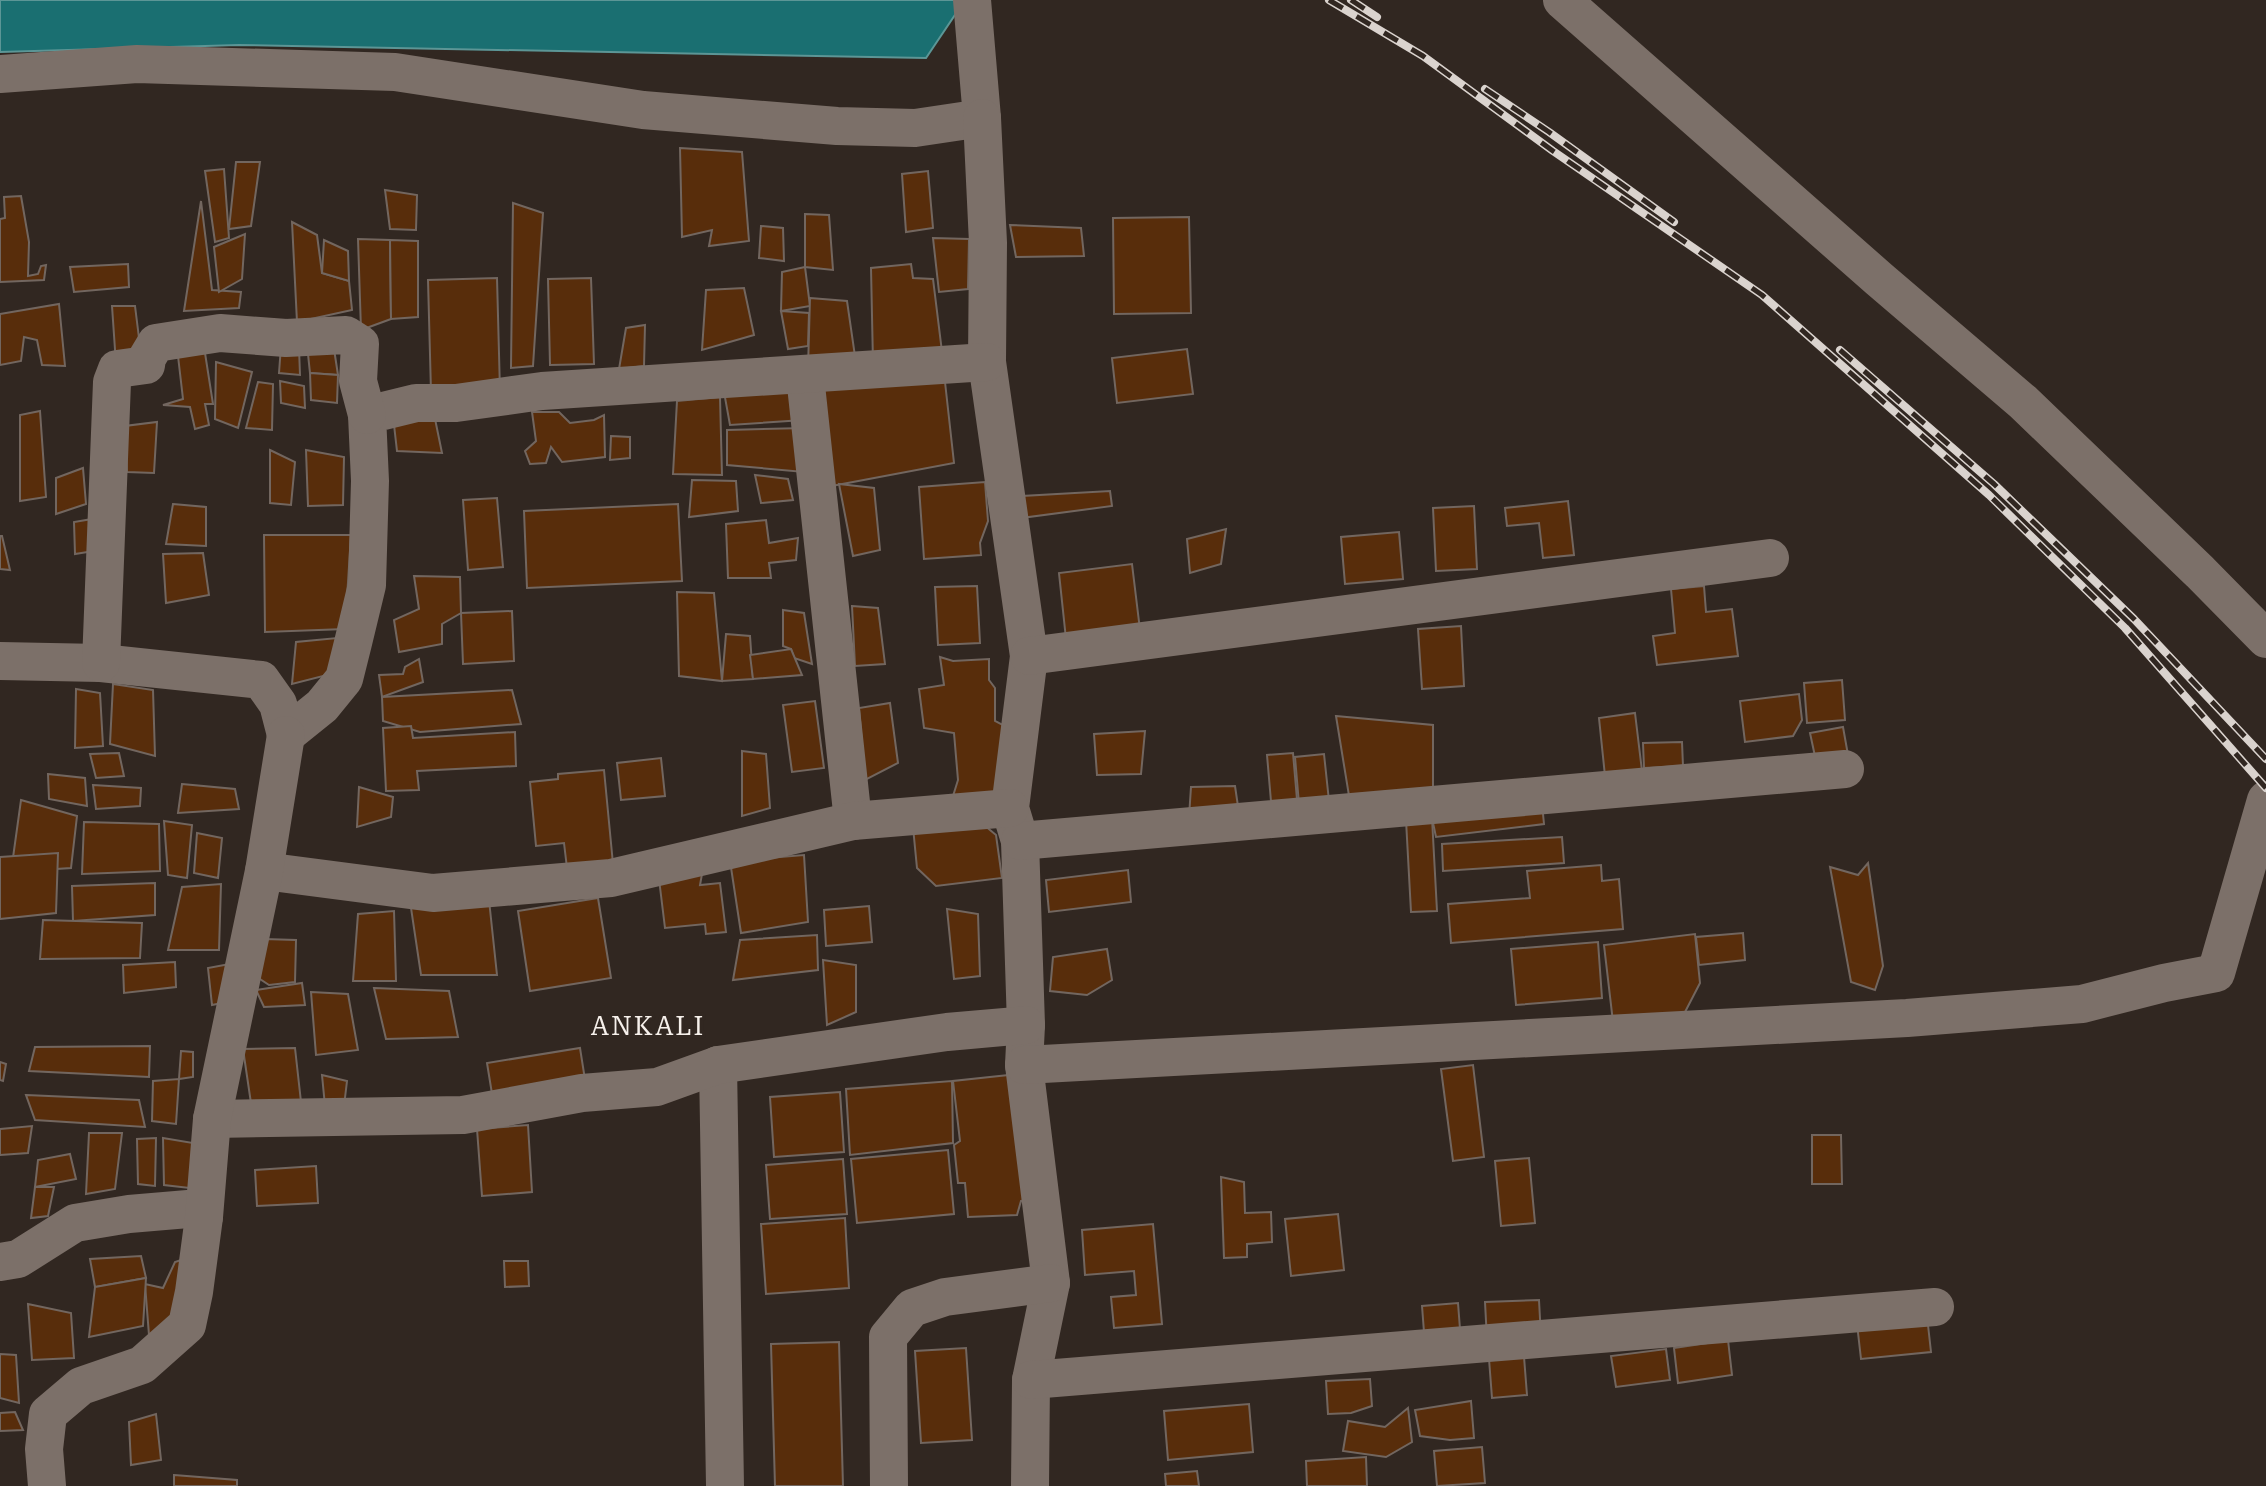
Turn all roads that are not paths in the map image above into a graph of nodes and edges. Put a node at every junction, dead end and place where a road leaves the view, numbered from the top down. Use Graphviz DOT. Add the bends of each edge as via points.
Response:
graph roads {
  1 [pos="972,0"];
  2 [pos="1562,0"];
  3 [pos="0,74"];
  4 [pos="982,118"];
  5 [pos="987,362"];
  6 [pos="805,376"];
  7 [pos="367,415"];
  8 [pos="1770,558"];
  9 [pos="2266,639"];
  10 [pos="1029,656"];
  11 [pos="0,661"];
  12 [pos="101,663"];
  13 [pos="286,736"];
  14 [pos="1845,769"];
  15 [pos="2266,800"];
  16 [pos="853,821"];
  17 [pos="1015,825"];
  18 [pos="264,871"];
  19 [pos="1026,1025"];
  20 [pos="718,1065"];
  21 [pos="1024,1065"];
  22 [pos="212,1119"];
  23 [pos="204,1217"];
  24 [pos="0,1262"];
  25 [pos="1051,1283"];
  26 [pos="1935,1307"];
  27 [pos="1031,1380"];
  28 [pos="47,1486"];
  29 [pos="725,1486"];
  30 [pos="889,1486"];
  31 [pos="1030,1486"];
  1 -- 4 [label="street"];
  2 -- 9 [label="street" via="2023,402"];
  3 -- 4 [label="street" via="137,64 395,72 643,110 838,126 915,128"];
  4 -- 5 [label="street"];
  5 -- 6 [label="street"];
  5 -- 10 [label="street"];
  6 -- 7 [label="street" via="542,391 456,404 415,403"];
  6 -- 16 [label="street"];
  7 -- 12 [label="street" via="358,381 360,344 346,335 220,334 156,343 146,365 117,369 112,382"];
  7 -- 13 [label="street" via="367,585 344,679 322,706"];
  8 -- 10 [label="street"];
  10 -- 17 [label="street"];
  11 -- 12 [label="street"];
  12 -- 13 [label="street" via="261,680 278,704"];
  13 -- 18 [label="street"];
  14 -- 17 [label="street"];
  15 -- 21 [label="street" via="2216,973 2082,1004 1907,1018"];
  16 -- 17 [label="street"];
  16 -- 18 [label="street" via="611,878 474,890 433,893"];
  17 -- 19 [label="street"];
  18 -- 22 [label="street"];
  19 -- 20 [label="street"];
  19 -- 21 [label="street"];
  20 -- 22 [label="street" via="657,1087 582,1093 463,1115"];
  20 -- 29 [label="street"];
  21 -- 25 [label="street"];
  22 -- 23 [label="street"];
  23 -- 24 [label="street" via="188,1209 75,1223 18,1259"];
  23 -- 28 [label="street" via="187,1325 142,1365 81,1386 48,1414 44,1449"];
  25 -- 27 [label="street"];
  25 -- 30 [label="street" via="944,1297 912,1308 888,1337"];
  26 -- 27 [label="street"];
  27 -- 31 [label="street"];
}
